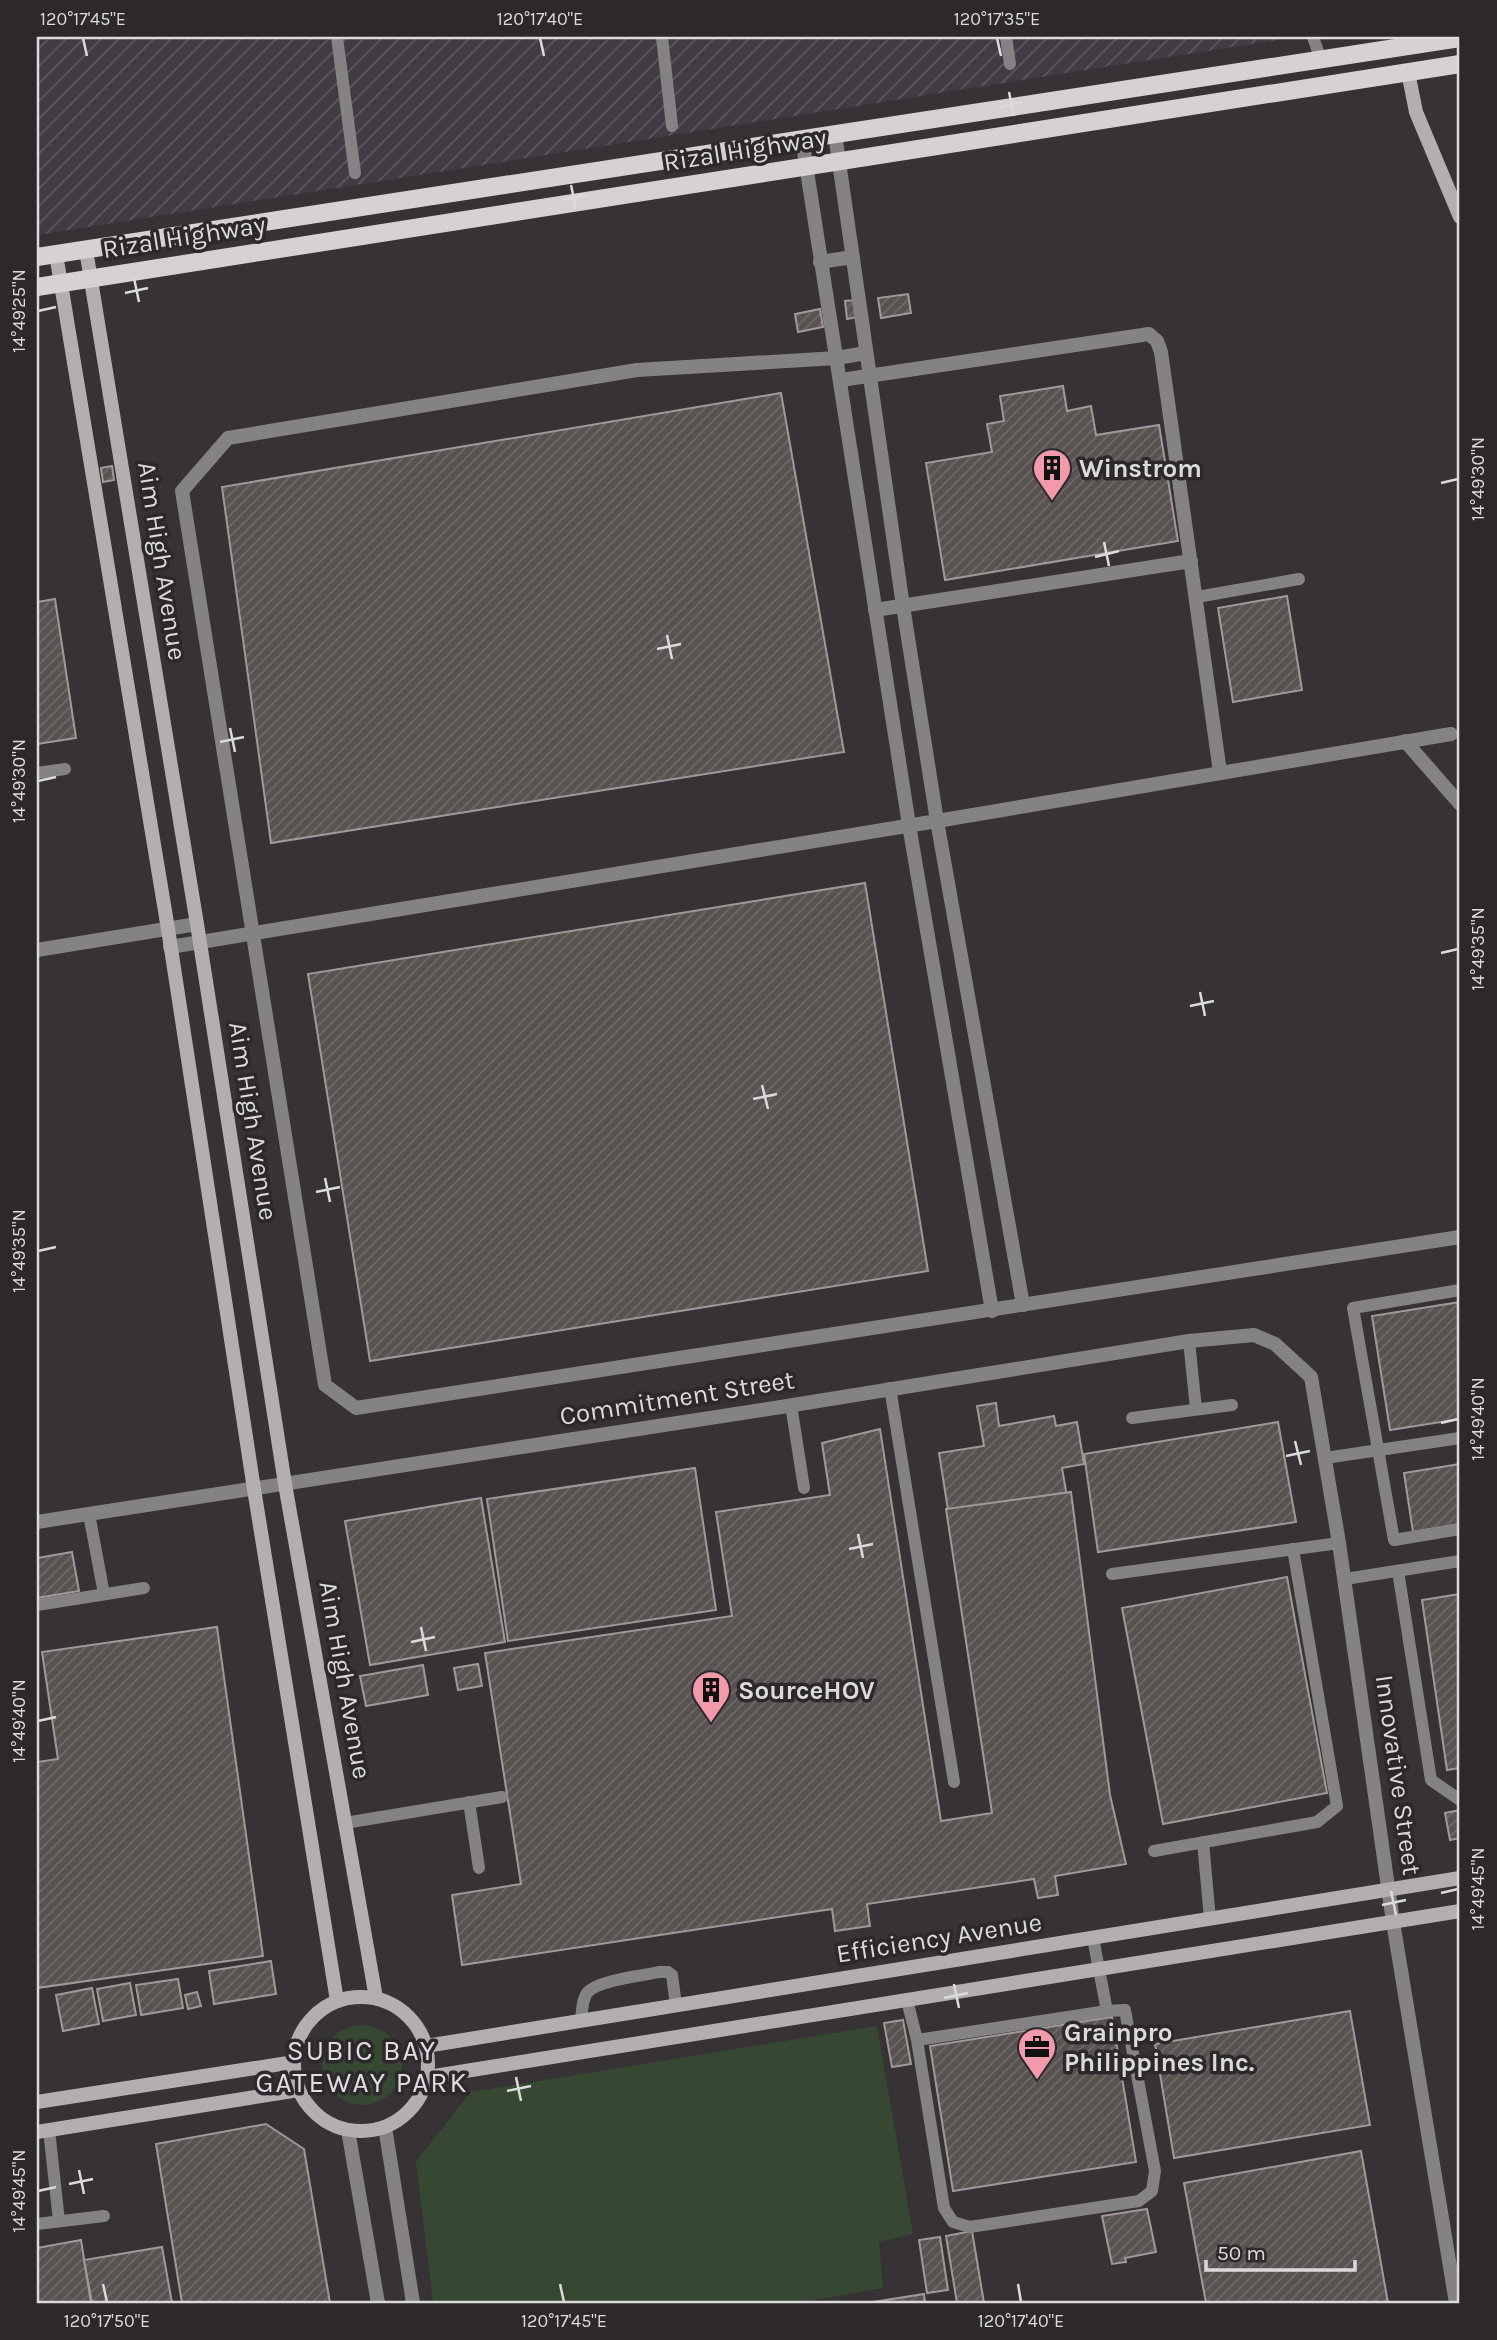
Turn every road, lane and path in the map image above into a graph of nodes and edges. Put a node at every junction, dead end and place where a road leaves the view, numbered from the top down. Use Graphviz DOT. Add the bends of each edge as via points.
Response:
graph roads {
  1 [pos="337,37"];
  2 [pos="662,37"];
  3 [pos="1006,37"];
  4 [pos="1313,37"];
  5 [pos="1460,38"];
  6 [pos="1321,60"];
  7 [pos="1010,64"];
  8 [pos="1460,64"];
  9 [pos="1408,72"];
  10 [pos="672,126"];
  11 [pos="835,134"];
  12 [pos="802,139"];
  13 [pos="839,162"];
  14 [pos="806,168"];
  15 [pos="355,173"];
  16 [pos="1460,217"];
  17 [pos="86,250"];
  18 [pos="56,254"];
  19 [pos="37,257"];
  20 [pos="853,257"];
  21 [pos="820,262"];
  22 [pos="90,278"];
  23 [pos="61,283"];
  24 [pos="37,287"];
  25 [pos="866,353"];
  26 [pos="836,358"];
  27 [pos="870,376"];
  28 [pos="841,380"];
  29 [pos="1191,561"];
  30 [pos="1299,579"];
  31 [pos="1197,597"];
  32 [pos="903,606"];
  33 [pos="875,610"];
  34 [pos="1451,734"];
  35 [pos="1405,741"];
  36 [pos="65,769"];
  37 [pos="1220,772"];
  38 [pos="37,773"];
  39 [pos="1460,804"];
  40 [pos="937,821"];
  41 [pos="909,825"];
  42 [pos="197,924"];
  43 [pos="168,929"];
  44 [pos="251,933"];
  45 [pos="199,942"];
  46 [pos="170,947"];
  47 [pos="37,950"];
  48 [pos="1460,1237"];
  49 [pos="1460,1290"];
  50 [pos="1023,1305"];
  51 [pos="992,1311"];
  52 [pos="1189,1341"];
  53 [pos="1311,1377"];
  54 [pos="890,1388"];
  55 [pos="791,1405"];
  56 [pos="1232,1405"];
  57 [pos="1196,1409"];
  58 [pos="1132,1418"];
  59 [pos="1460,1437"];
  60 [pos="1378,1450"];
  61 [pos="1325,1458"];
  62 [pos="285,1485"];
  63 [pos="804,1488"];
  64 [pos="254,1489"];
  65 [pos="89,1514"];
  66 [pos="37,1522"];
  67 [pos="1460,1530"];
  68 [pos="1339,1543"];
  69 [pos="1293,1549"];
  70 [pos="1460,1561"];
  71 [pos="1398,1571"];
  72 [pos="1112,1574"];
  73 [pos="1345,1579"];
  74 [pos="144,1588"];
  75 [pos="104,1594"];
  76 [pos="37,1605"];
  77 [pos="954,1782"];
  78 [pos="502,1797"];
  79 [pos="1460,1800"];
  80 [pos="470,1802"];
  81 [pos="345,1823"];
  82 [pos="1203,1842"];
  83 [pos="1154,1851"];
  84 [pos="479,1868"];
  85 [pos="1460,1878"];
  86 [pos="1389,1890"];
  87 [pos="1460,1911"];
  88 [pos="1210,1919"];
  89 [pos="1394,1922"];
  90 [pos="1093,1938"];
  91 [pos="1099,1969"];
  92 [pos="376,1998"];
  93 [pos="908,2000"];
  94 [pos="337,2001"];
  95 [pos="676,2005"];
  96 [pos="1107,2011"];
  97 [pos="581,2021"];
  98 [pos="917,2040"];
  99 [pos="426,2046"];
  100 [pos="294,2062"];
  101 [pos="428,2077"];
  102 [pos="299,2090"];
  103 [pos="37,2102"];
  104 [pos="385,2127"];
  105 [pos="348,2130"];
  106 [pos="43,2131"];
  107 [pos="104,2216"];
  108 [pos="59,2221"];
  109 [pos="37,2224"];
  110 [pos="378,2303"];
  111 [pos="413,2303"];
  112 [pos="1456,2303"];
  1 -- 15 [label="lane"];
  2 -- 10 [label="lane"];
  3 -- 7 [label="lane"];
  4 -- 6 [label="lane"];
  5 -- 6 [label="main road, Rizal Highway"];
  6 -- 11 [label="main road, Rizal Highway"];
  8 -- 9 [label="main road, Rizal Highway"];
  9 -- 13 [label="main road, Rizal Highway"];
  9 -- 16 [label="street" via="1416,112"];
  11 -- 12 [label="main road, Rizal Highway"];
  11 -- 13 [label="street"];
  12 -- 14 [label="street"];
  12 -- 17 [label="main road, Rizal Highway"];
  13 -- 14 [label="main road, Rizal Highway"];
  13 -- 20 [label="street"];
  14 -- 21 [label="street"];
  14 -- 22 [label="main road, Rizal Highway"];
  17 -- 18 [label="main road, Rizal Highway"];
  17 -- 22 [label="street, Aim High Avenue"];
  18 -- 19 [label="main road, Rizal Highway"];
  18 -- 23 [label="street, Aim High Avenue"];
  20 -- 21 [label="street"];
  20 -- 25 [label="street"];
  21 -- 26 [label="street"];
  22 -- 23 [label="main road, Rizal Highway"];
  22 -- 42 [label="street, Aim High Avenue"];
  23 -- 24 [label="main road, Rizal Highway"];
  23 -- 43 [label="street, Aim High Avenue"];
  25 -- 26 [label="street"];
  25 -- 27 [label="street"];
  26 -- 28 [label="street"];
  26 -- 44 [label="street" via="637,370 228,438 182,491"];
  27 -- 28 [label="street"];
  27 -- 29 [label="street" via="1149,334 1161,352"];
  27 -- 32 [label="street"];
  28 -- 33 [label="street"];
  29 -- 31 [label="street"];
  29 -- 32 [label="street"];
  30 -- 31 [label="lane"];
  31 -- 37 [label="street"];
  32 -- 33 [label="street"];
  32 -- 40 [label="street"];
  33 -- 41 [label="street"];
  34 -- 35 [label="street"];
  35 -- 37 [label="street"];
  35 -- 39 [label="street"];
  36 -- 38 [label="lane"];
  37 -- 40 [label="street"];
  40 -- 41 [label="street"];
  40 -- 50 [label="street"];
  41 -- 44 [label="street"];
  41 -- 51 [label="street"];
  42 -- 43 [label="street"];
  42 -- 45 [label="street, Aim High Avenue"];
  43 -- 46 [label="street, Aim High Avenue"];
  43 -- 47 [label="street"];
  44 -- 45 [label="street"];
  44 -- 51 [label="street" via="325,1385 356,1408"];
  45 -- 46 [label="street"];
  45 -- 62 [label="street, Aim High Avenue"];
  46 -- 64 [label="street, Aim High Avenue"];
  48 -- 50 [label="street"];
  49 -- 60 [label="lane" via="1353,1308"];
  50 -- 51 [label="street"];
  52 -- 53 [label="street, Commitment Street" via="1254,1335 1275,1344"];
  52 -- 54 [label="street, Commitment Street"];
  52 -- 57 [label="lane"];
  53 -- 61 [label="street, Innovative Street"];
  54 -- 55 [label="street, Commitment Street"];
  54 -- 77 [label="lane"];
  55 -- 62 [label="street, Commitment Street"];
  55 -- 63 [label="lane"];
  56 -- 57 [label="lane"];
  57 -- 58 [label="lane"];
  59 -- 60 [label="lane"];
  60 -- 61 [label="lane"];
  60 -- 67 [label="lane" via="1394,1540"];
  61 -- 68 [label="street, Innovative Street"];
  62 -- 64 [label="street, Commitment Street"];
  62 -- 81 [label="street, Aim High Avenue"];
  64 -- 65 [label="street, Commitment Street"];
  64 -- 94 [label="street, Aim High Avenue"];
  65 -- 66 [label="street, Commitment Street"];
  65 -- 75 [label="lane"];
  68 -- 69 [label="lane"];
  68 -- 73 [label="street, Innovative Street"];
  69 -- 72 [label="lane"];
  69 -- 82 [label="lane" via="1337,1806 1317,1822"];
  70 -- 71 [label="lane"];
  71 -- 73 [label="lane"];
  71 -- 79 [label="lane" via="1431,1780"];
  73 -- 86 [label="street, Innovative Street"];
  74 -- 75 [label="lane"];
  75 -- 76 [label="lane"];
  78 -- 80 [label="lane"];
  80 -- 81 [label="lane"];
  80 -- 84 [label="lane"];
  81 -- 92 [label="street, Aim High Avenue"];
  82 -- 83 [label="lane"];
  82 -- 88 [label="lane"];
  85 -- 86 [label="street, Efficiency Avenue"];
  86 -- 88 [label="street, Efficiency Avenue"];
  86 -- 89 [label="street, Innovative Street"];
  87 -- 89 [label="street"];
  88 -- 90 [label="street, Efficiency Avenue"];
  89 -- 91 [label="street"];
  89 -- 112 [label="street, Innovative Street"];
  90 -- 91 [label="lane"];
  90 -- 95 [label="street, Efficiency Avenue"];
  91 -- 93 [label="street"];
  91 -- 96 [label="lane"];
  92 -- 94 [label="street"];
  92 -- 99 [label="street" via="413,2020"];
  93 -- 98 [label="lane"];
  93 -- 101 [label="street"];
  94 -- 100 [label="street" via="307,2025"];
  95 -- 97 [label="street, Efficiency Avenue"];
  95 -- 97 [label="lane" via="673,1975 659,1972 590,1989 584,1996"];
  96 -- 98 [label="lane"];
  96 -- 98 [label="lane" via="1125,2010 1128,2016 1154,2171 1153,2191 1139,2201 970,2227 953,2222 944,2208"];
  97 -- 99 [label="street, Efficiency Avenue"];
  99 -- 101 [label="street"];
  100 -- 102 [label="street"];
  100 -- 103 [label="street"];
  101 -- 104 [label="street" via="408,2112"];
  102 -- 105 [label="street" via="314,2112"];
  102 -- 106 [label="street"];
  104 -- 105 [label="street"];
  104 -- 111 [label="street"];
  105 -- 110 [label="street"];
  106 -- 108 [label="lane"];
  107 -- 108 [label="lane"];
  108 -- 109 [label="lane"];
}
